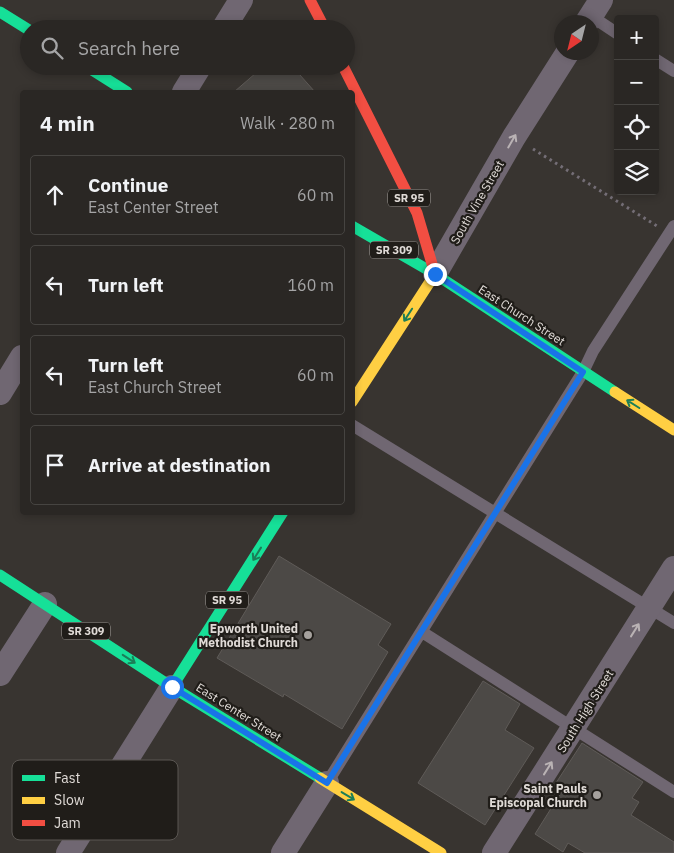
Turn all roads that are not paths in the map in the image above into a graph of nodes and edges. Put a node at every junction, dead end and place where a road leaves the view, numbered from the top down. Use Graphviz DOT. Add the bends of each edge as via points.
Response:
graph roads {
  1 [pos="241,0"];
  2 [pos="310,0"];
  3 [pos="0,12"];
  4 [pos="593,13"];
  5 [pos="229,20"];
  6 [pos="320,20"];
  7 [pos="20,24"];
  8 [pos="614,31"];
  9 [pos="563,60"];
  10 [pos="658,60"];
  11 [pos="674,71"];
  12 [pos="100,75"];
  13 [pos="194,75"];
  14 [pos="348,75"];
  15 [pos="124,90"];
  16 [pos="185,90"];
  17 [pos="355,228"];
  18 [pos="671,230"];
  19 [pos="435,274"];
  20 [pos="20,360"];
  21 [pos="583,372"];
  22 [pos="0,393"];
  23 [pos="355,397"];
  24 [pos="355,427"];
  25 [pos="674,430"];
  26 [pos="496,513"];
  27 [pos="281,515"];
  28 [pos="674,568"];
  29 [pos="0,576"];
  30 [pos="45,604"];
  31 [pos="649,608"];
  32 [pos="674,623"];
  33 [pos="422,632"];
  34 [pos="0,674"];
  35 [pos="172,687"];
  36 [pos="574,728"];
  37 [pos="126,760"];
  38 [pos="327,783"];
  39 [pos="674,792"];
  40 [pos="76,840"];
  41 [pos="68,853"];
  42 [pos="282,853"];
  43 [pos="441,853"];
  44 [pos="494,853"];
  1 -- 5 [label="street"];
  2 -- 6 [label="main road"];
  3 -- 7 [label="main road"];
  4 -- 8 [label="lane"];
  19 -- 9 [label="street, South Vine Street, one-way"];
  10 -- 11 [label="lane"];
  12 -- 15 [label="main road"];
  13 -- 16 [label="street"];
  14 -- 19 [label="main road, SR 95" via="417,213"];
  17 -- 19 [label="main road, East Church Street / SR 309"];
  18 -- 21 [label="lane" via="593,351"];
  19 -- 21 [label="main road, East Church Street"];
  19 -- 23 [label="main road, South Vine Street, one-way"];
  20 -- 22 [label="street"];
  25 -- 21 [label="main road, East Church Street, one-way"];
  21 -- 26 [label="lane"];
  24 -- 26 [label="lane"];
  26 -- 31 [label="lane"];
  26 -- 33 [label="lane"];
  27 -- 35 [label="main road, SR 95, one-way"];
  28 -- 31 [label="street, South High Street"];
  29 -- 30 [label="main road, East Center Street / SR 309"];
  30 -- 34 [label="street"];
  30 -- 35 [label="main road, East Center Street / SR 309, one-way"];
  31 -- 32 [label="lane"];
  36 -- 31 [label="street, South High Street, one-way"];
  33 -- 36 [label="lane"];
  33 -- 38 [label="lane"];
  35 -- 37 [label="street"];
  35 -- 38 [label="main road, East Center Street"];
  36 -- 39 [label="lane"];
  44 -- 36 [label="street, South High Street, one-way"];
  38 -- 42 [label="street"];
  38 -- 43 [label="main road, East Center Street, one-way"];
  40 -- 41 [label="street"];
}
